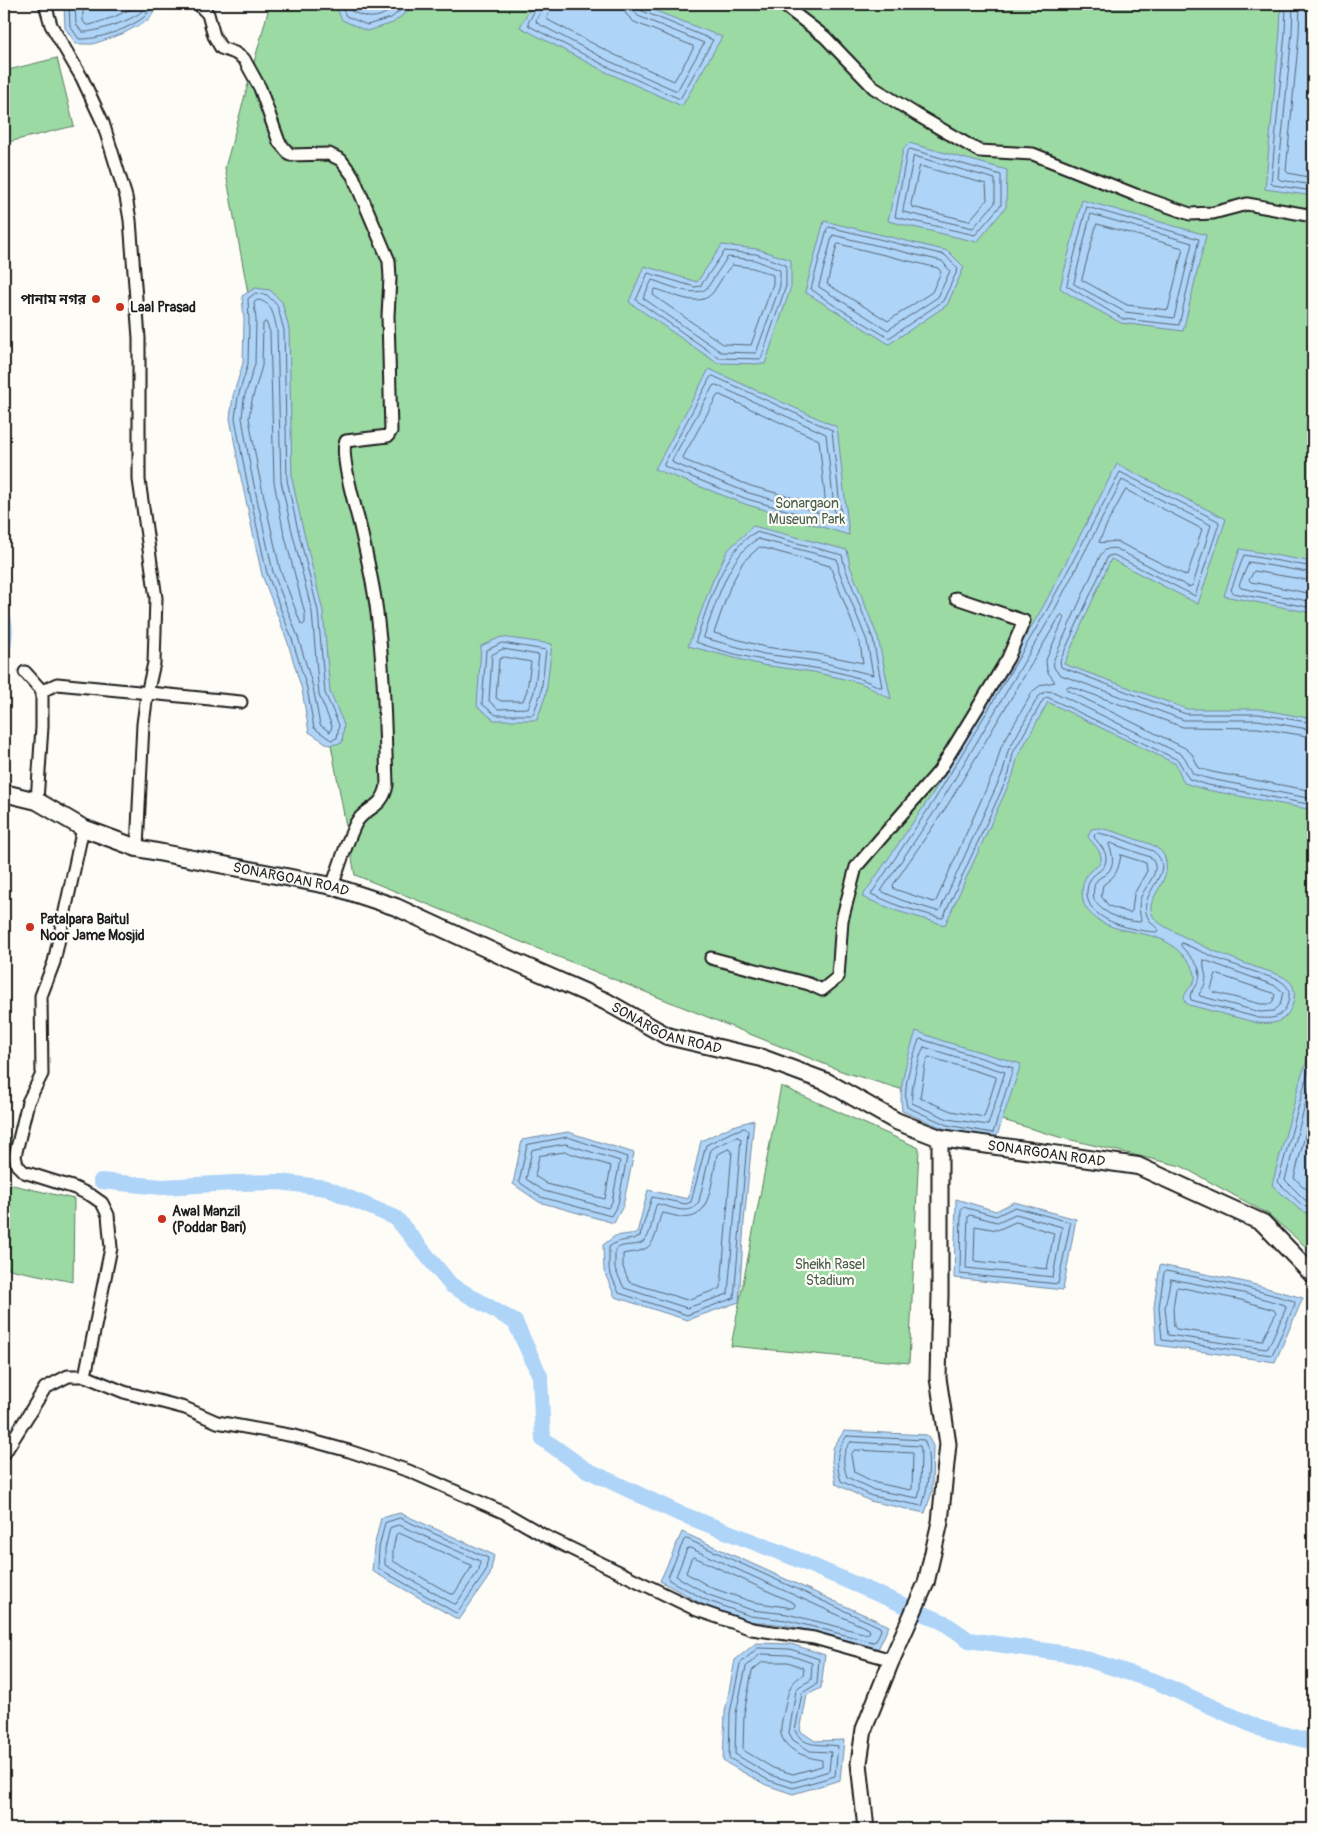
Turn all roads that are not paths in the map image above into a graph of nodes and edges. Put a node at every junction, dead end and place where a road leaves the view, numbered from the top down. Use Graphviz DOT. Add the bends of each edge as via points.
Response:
graph roads {
  1 [pos="45,4"];
  2 [pos="198,4"];
  3 [pos="784,4"];
  4 [pos="1313,216"];
  5 [pos="956,598"];
  6 [pos="26,672"];
  7 [pos="42,691"];
  8 [pos="147,694"];
  9 [pos="241,702"];
  10 [pos="4,793"];
  11 [pos="37,800"];
  12 [pos="83,828"];
  13 [pos="137,848"];
  14 [pos="332,886"];
  15 [pos="711,958"];
  16 [pos="940,1138"];
  17 [pos="1313,1275"];
  18 [pos="85,1376"];
  19 [pos="4,1454"];
  20 [pos="892,1660"];
  21 [pos="866,1829"];
  1 -- 8 [label="street" via="51,25 82,78 103,123 130,220 138,338 139,480 156,598 154,663"];
  2 -- 14 [label="street" via="208,14 220,48 244,59 260,88 279,142 290,155 329,154 341,160 353,176 389,261 391,431 388,436 346,440 343,446 376,605 387,785 379,803 357,821"];
  3 -- 4 [label="street" via="825,37 874,88 979,151 1033,154 1190,214 1213,213 1247,204"];
  5 -- 15 [label="street" via="1024,621 1008,658 938,771 856,868 842,920 838,977 822,990"];
  6 -- 7 [label="street"];
  7 -- 8 [label="street" via="58,684"];
  7 -- 11 [label="street"];
  8 -- 9 [label="street"];
  8 -- 13 [label="street"];
  10 -- 11 [label="main road, SONARGOAN ROAD"];
  11 -- 12 [label="main road, SONARGOAN ROAD"];
  12 -- 13 [label="main road, SONARGOAN ROAD"];
  12 -- 18 [label="street" via="54,962 41,996 42,1074 28,1102 15,1156 17,1165 24,1172 92,1196 102,1203 108,1214 111,1248"];
  13 -- 14 [label="main road, SONARGOAN ROAD"];
  14 -- 16 [label="main road, SONARGOAN ROAD" via="396,907 604,1001 668,1036 762,1058 827,1082 896,1121"];
  16 -- 17 [label="main road, SONARGOAN ROAD" via="1138,1166 1263,1223"];
  16 -- 20 [label="street" via="938,1378 948,1444 940,1522 926,1583"];
  18 -- 19 [label="street" via="68,1376 45,1388"];
  18 -- 20 [label="street" via="124,1392 185,1408 216,1422 294,1436 409,1470 505,1513 697,1610 752,1629 814,1638"];
  20 -- 21 [label="street" via="864,1729 861,1746 859,1763"];
}
